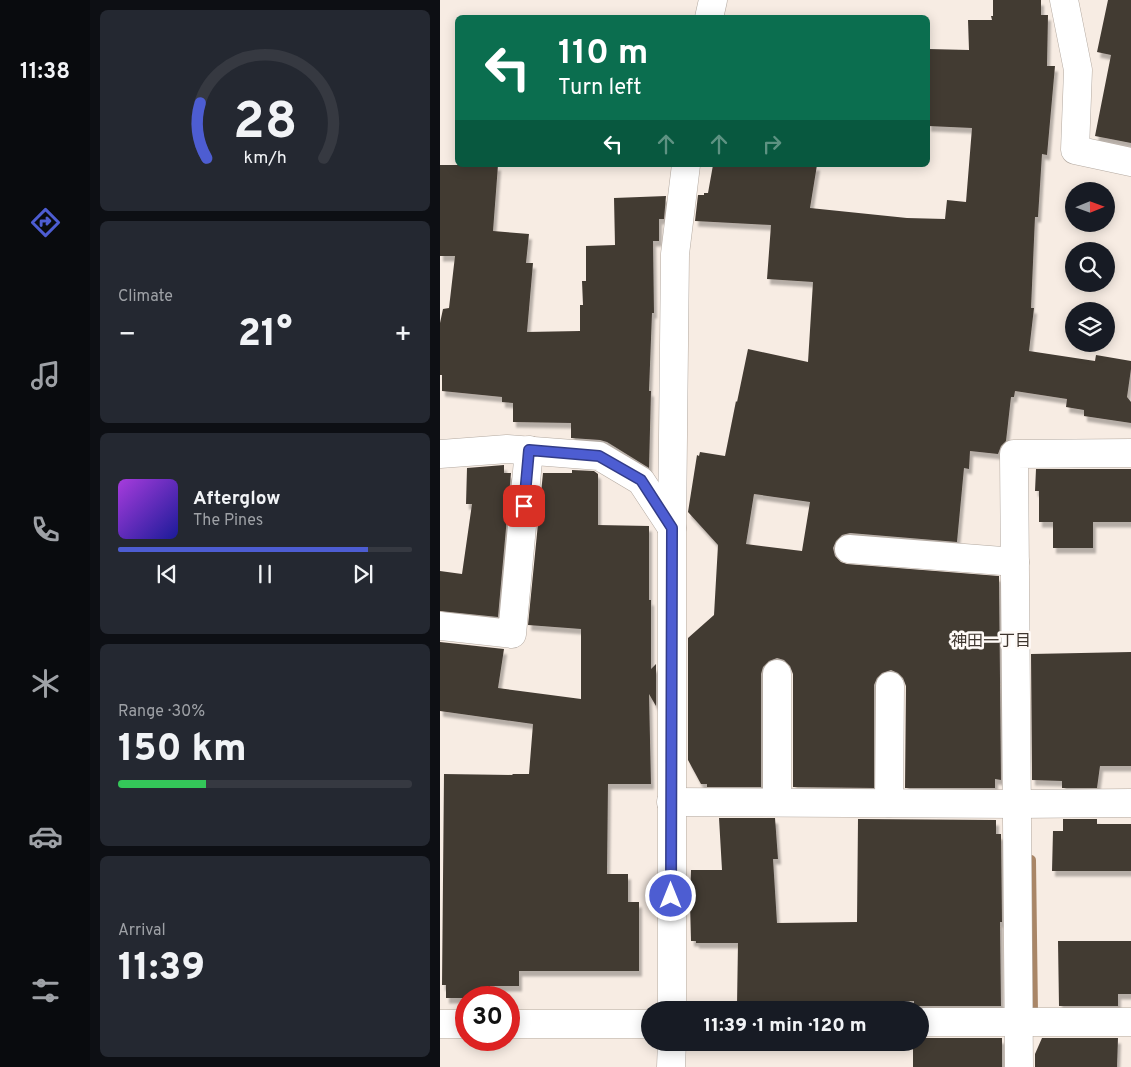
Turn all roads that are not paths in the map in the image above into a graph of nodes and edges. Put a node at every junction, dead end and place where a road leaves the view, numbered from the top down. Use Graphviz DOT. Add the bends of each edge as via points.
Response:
graph roads {
  1 [pos="713,0"];
  2 [pos="1064,0"];
  3 [pos="710,15"];
  4 [pos="1131,162"];
  5 [pos="686,167"];
  6 [pos="529,450"];
  7 [pos="1131,453"];
  8 [pos="440,454"];
  9 [pos="672,528"];
  10 [pos="849,549"];
  11 [pos="1015,562"];
  12 [pos="440,626"];
  13 [pos="776,674"];
  14 [pos="890,686"];
  15 [pos="671,802"];
  16 [pos="777,802"];
  17 [pos="889,803"];
  18 [pos="1131,803"];
  19 [pos="1017,804"];
  20 [pos="672,1001"];
  21 [pos="929,1022"];
  22 [pos="1018,1022"];
  23 [pos="1131,1022"];
  24 [pos="440,1024"];
  25 [pos="455,1024"];
  26 [pos="520,1024"];
  27 [pos="641,1024"];
  28 [pos="672,1051"];
  29 [pos="671,1067"];
  30 [pos="1019,1067"];
  1 -- 3 [label="street"];
  2 -- 4 [label="street" via="1078,70 1075,150"];
  5 -- 9 [label="street" via="675,254"];
  6 -- 8 [label="street"];
  6 -- 9 [label="street" via="599,456 641,480"];
  6 -- 12 [label="street" via="512,634"];
  7 -- 11 [label="street" via="1014,454"];
  9 -- 15 [label="street"];
  10 -- 11 [label="street"];
  11 -- 19 [label="street"];
  13 -- 16 [label="street"];
  14 -- 17 [label="street"];
  15 -- 16 [label="street"];
  15 -- 20 [label="street"];
  16 -- 17 [label="street"];
  17 -- 19 [label="street"];
  18 -- 19 [label="street"];
  19 -- 22 [label="street"];
  21 -- 22 [label="street"];
  22 -- 23 [label="street"];
  22 -- 30 [label="street"];
  24 -- 25 [label="street"];
  26 -- 27 [label="street"];
  28 -- 29 [label="street"];
}
